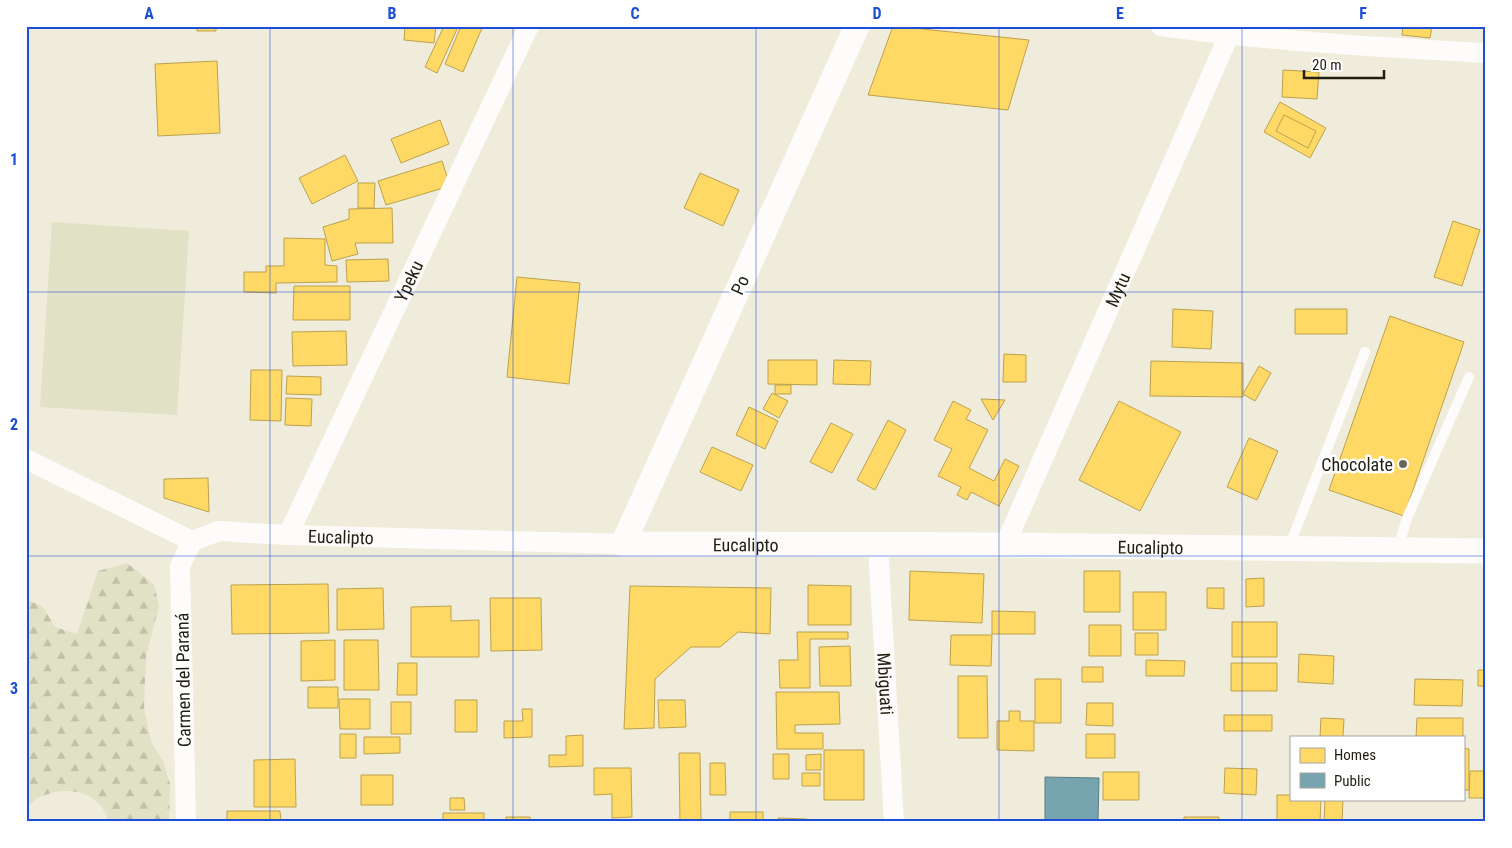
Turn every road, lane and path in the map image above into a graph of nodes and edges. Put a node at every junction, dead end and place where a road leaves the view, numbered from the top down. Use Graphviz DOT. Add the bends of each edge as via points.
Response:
graph roads {
  1 [pos="529,26"];
  2 [pos="857,26"];
  3 [pos="1161,26"];
  4 [pos="1229,35"];
  5 [pos="1486,53"];
  6 [pos="1365,352"];
  7 [pos="1469,377"];
  8 [pos="26,459"];
  9 [pos="288,535"];
  10 [pos="192,541"];
  11 [pos="623,544"];
  12 [pos="878,546"];
  13 [pos="1005,546"];
  14 [pos="1289,548"];
  15 [pos="1398,550"];
  16 [pos="1486,551"];
  17 [pos="186,822"];
  18 [pos="894,822"];
  1 -- 9 [label="street, Ypeku"];
  2 -- 11 [label="street, Po"];
  3 -- 4 [label="street"];
  4 -- 5 [label="street"];
  4 -- 13 [label="street, Mytu"];
  6 -- 14 [label="lane"];
  7 -- 15 [label="lane" via="1407,518"];
  8 -- 10 [label="street"];
  9 -- 10 [label="street, Eucalipto" via="219,531"];
  9 -- 11 [label="street, Eucalipto"];
  10 -- 17 [label="street, Carmen del Paraná" via="180,566"];
  11 -- 12 [label="street, Eucalipto"];
  12 -- 13 [label="street, Eucalipto"];
  12 -- 18 [label="street, Mbiguati"];
  13 -- 14 [label="street, Eucalipto"];
  14 -- 15 [label="street, Eucalipto"];
  15 -- 16 [label="street, Eucalipto"];
}
